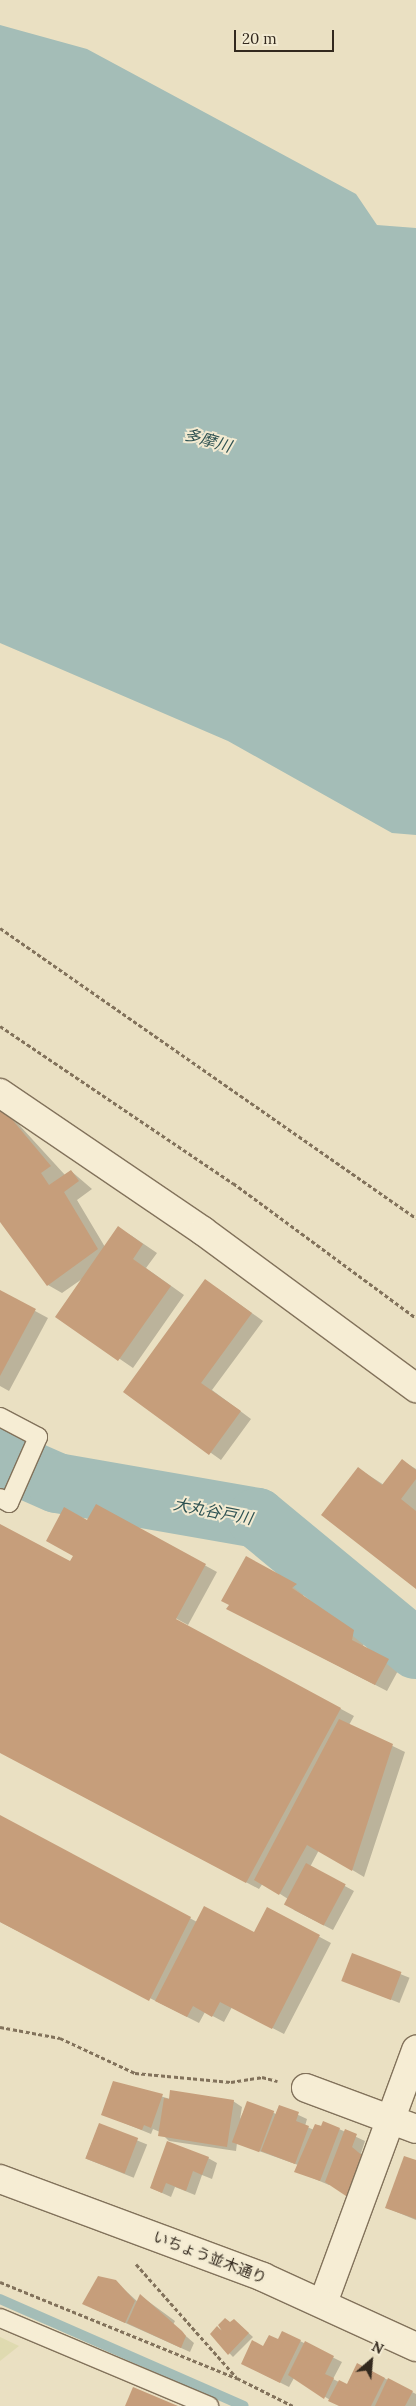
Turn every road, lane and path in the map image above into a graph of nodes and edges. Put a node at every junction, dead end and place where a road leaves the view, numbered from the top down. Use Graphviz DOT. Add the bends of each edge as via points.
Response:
graph roads {
  1 [pos="0,928"];
  2 [pos="0,1026"];
  3 [pos="0,1093"];
  4 [pos="416,1218"];
  5 [pos="416,1318"];
  6 [pos="416,1388"];
  7 [pos="0,1417"];
  8 [pos="5,1501"];
  9 [pos="0,2028"];
  10 [pos="416,2050"];
  11 [pos="306,2088"];
  12 [pos="389,2120"];
  13 [pos="416,2129"];
  14 [pos="0,2179"];
  15 [pos="135,2263"];
  16 [pos="0,2282"];
  17 [pos="323,2302"];
  18 [pos="0,2318"];
  19 [pos="416,2346"];
  20 [pos="237,2378"];
  21 [pos="209,2406"];
  22 [pos="293,2406"];
  1 -- 4 [label="path"];
  2 -- 5 [label="path" via="233,1183"];
  3 -- 6 [label="street" via="203,1231"];
  7 -- 8 [label="lane" via="38,1437"];
  9 -- 11 [label="path" via="60,2038 135,2073 231,2082 262,2077"];
  10 -- 12 [label="street"];
  11 -- 12 [label="street"];
  12 -- 13 [label="street"];
  12 -- 17 [label="street"];
  14 -- 17 [label="street, いちょう並木通り"];
  15 -- 20 [label="path"];
  16 -- 20 [label="path"];
  17 -- 19 [label="street, いちょう並木通り"];
  18 -- 21 [label="lane"];
  20 -- 22 [label="path"];
}
